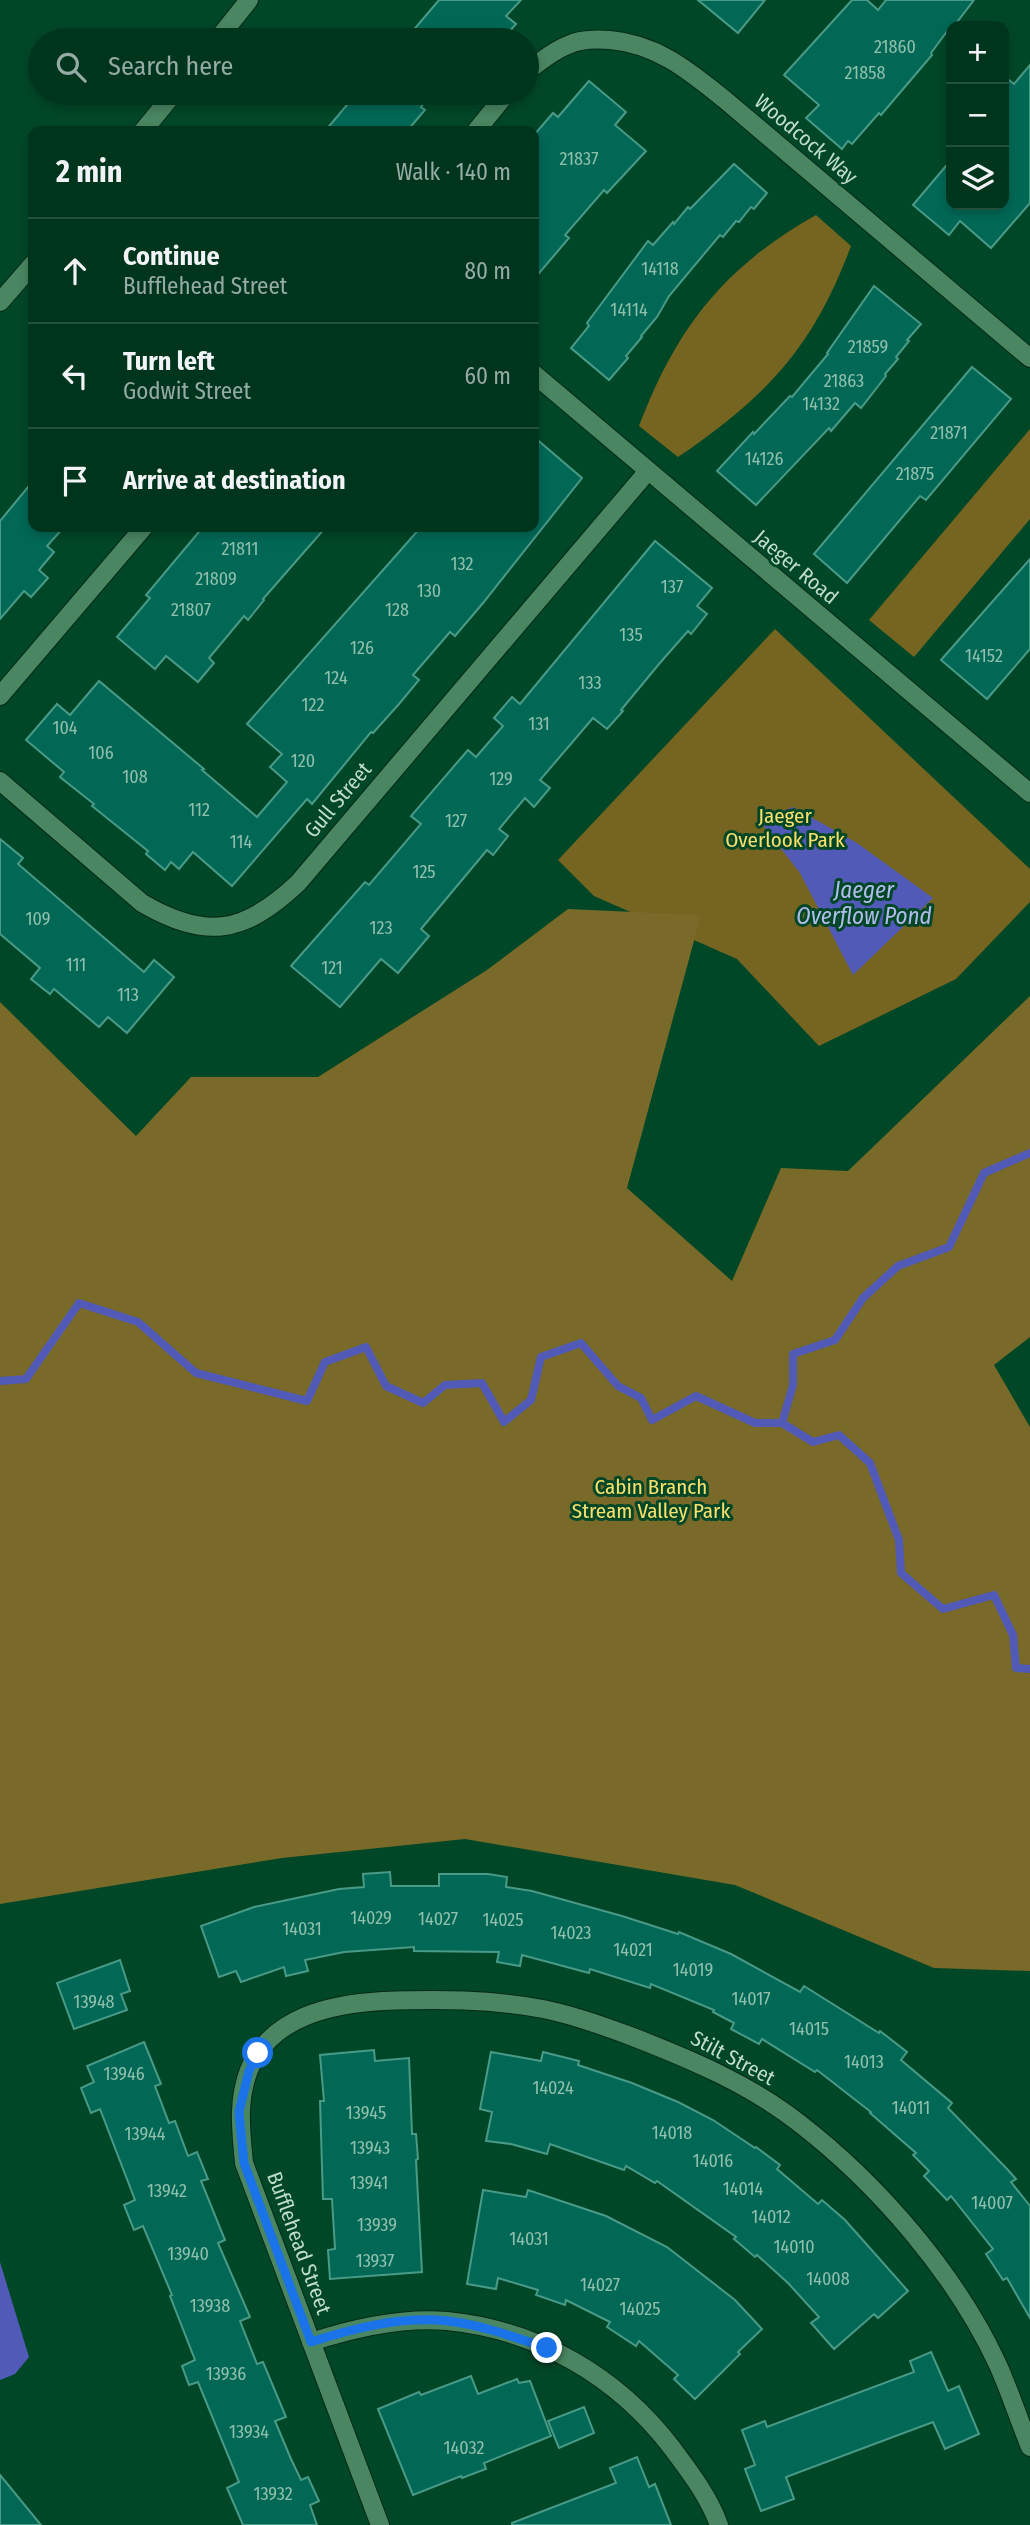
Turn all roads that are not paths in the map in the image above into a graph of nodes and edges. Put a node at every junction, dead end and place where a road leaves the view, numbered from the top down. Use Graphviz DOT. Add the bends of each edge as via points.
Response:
graph roads {
  1 [pos="244,2"];
  2 [pos="226,28"];
  3 [pos="539,62"];
  4 [pos="165,105"];
  5 [pos="497,105"];
  6 [pos="148,126"];
  7 [pos="480,126"];
  8 [pos="28,270"];
  9 [pos="0,302"];
  10 [pos="1030,358"];
  11 [pos="539,378"];
  12 [pos="648,471"];
  13 [pos="140,532"];
  14 [pos="0,696"];
  15 [pos="0,781"];
  16 [pos="1030,793"];
  17 [pos="258,2053"];
  18 [pos="311,2342"];
  19 [pos="1030,2447"];
  20 [pos="380,2525"];
  21 [pos="719,2525"];
  1 -- 2 [label="street"];
  3 -- 10 [label="street, Woodcock Way" via="569,44 596,38 655,50 684,67"];
  4 -- 6 [label="street"];
  5 -- 7 [label="street"];
  8 -- 9 [label="street"];
  11 -- 12 [label="street, Jaeger Road"];
  12 -- 15 [label="street, Gull Street" via="299,883 242,923 217,928 167,918 142,903"];
  12 -- 16 [label="street, Jaeger Road"];
  13 -- 14 [label="street"];
  17 -- 18 [label="street, Bufflehead Street" via="239,2112 244,2163"];
  17 -- 19 [label="street, Stilt Street" via="295,2021 347,2003 486,2001 545,2009 596,2024 705,2066 751,2090 845,2160 922,2242 997,2364"];
  18 -- 20 [label="street, Bufflehead Street"];
  18 -- 21 [label="street" via="374,2325 447,2321 547,2348 591,2370 631,2400 685,2465"];
}
